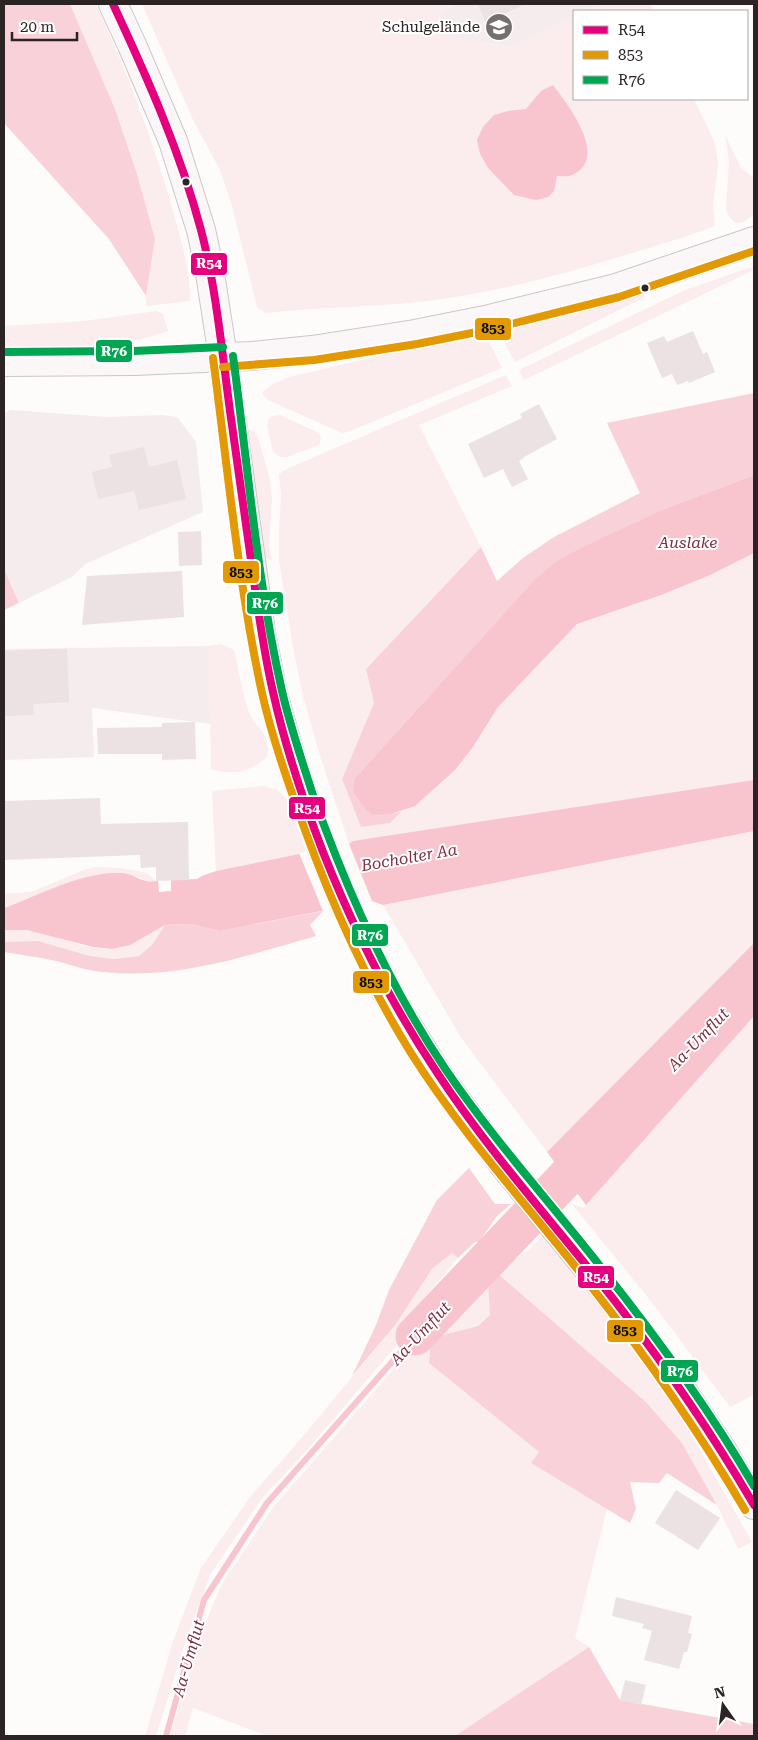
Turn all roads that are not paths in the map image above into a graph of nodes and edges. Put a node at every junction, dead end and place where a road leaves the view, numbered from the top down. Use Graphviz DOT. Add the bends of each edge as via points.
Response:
graph roads {
  1 [pos="112,4"];
  2 [pos="754,241"];
  3 [pos="223,357"];
  4 [pos="4,362"];
  5 [pos="754,1505"];
  1 -- 3 [label="main road" via="186,179 209,267"];
  2 -- 3 [label="main road" via="616,288 485,320 312,350"];
  3 -- 4 [label="main road"];
  3 -- 5 [label="main road" via="255,594 273,694 291,762 346,907 386,991 438,1075 503,1164 618,1304 684,1393"];
}
